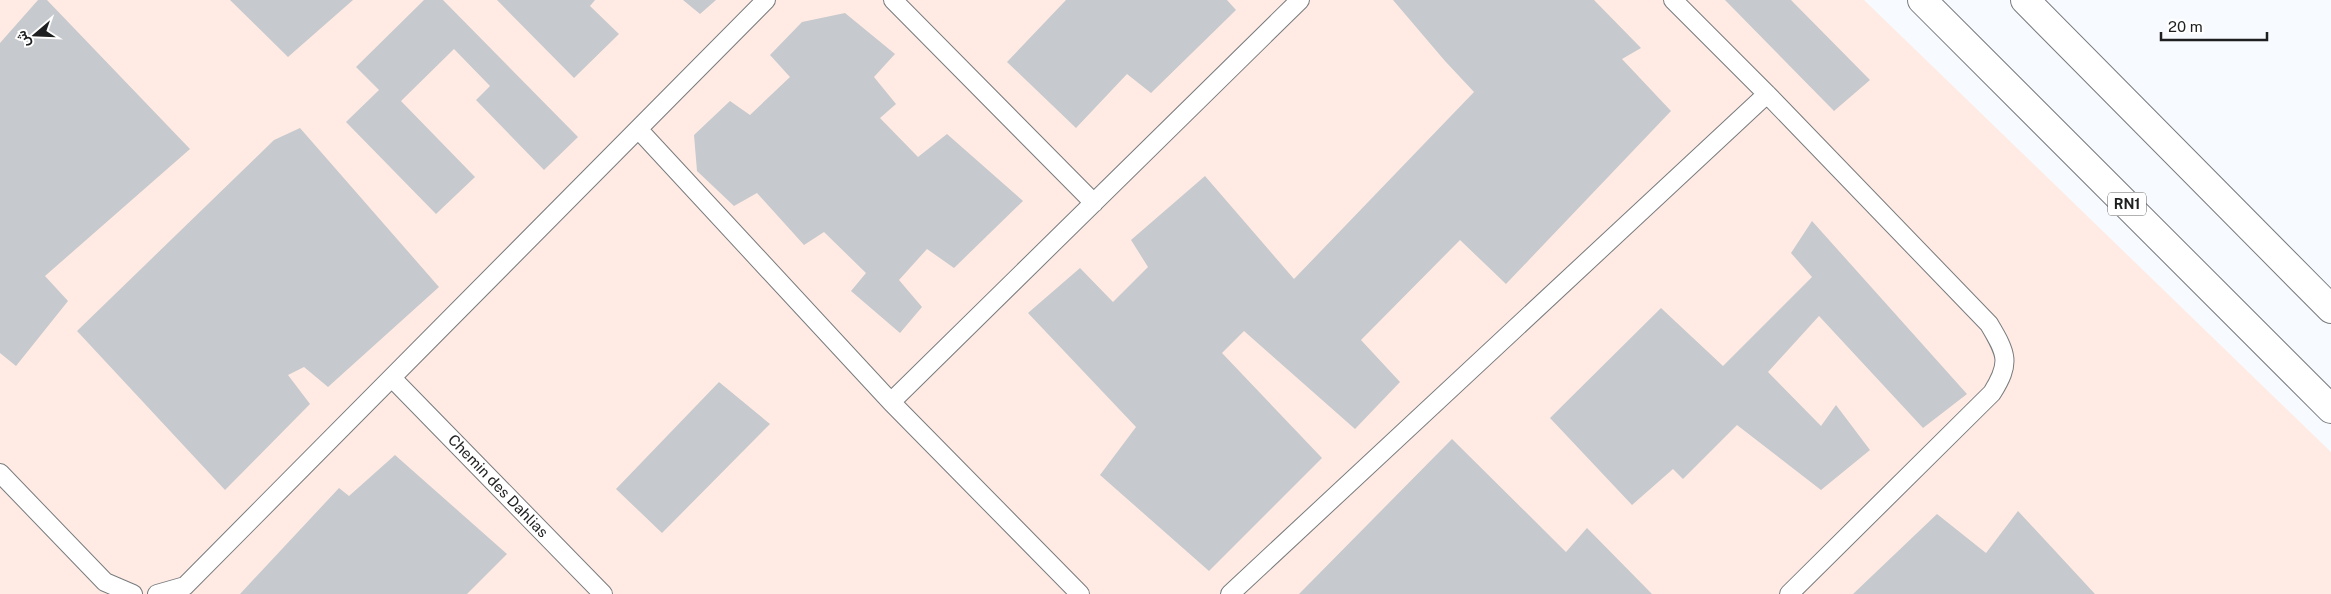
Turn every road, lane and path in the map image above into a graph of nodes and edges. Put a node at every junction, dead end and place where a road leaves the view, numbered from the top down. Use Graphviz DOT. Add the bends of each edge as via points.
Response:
graph roads {
  1 [pos="766,0"];
  2 [pos="893,0"];
  3 [pos="1300,0"];
  4 [pos="1673,0"];
  5 [pos="1922,0"];
  6 [pos="2025,0"];
  7 [pos="1767,94"];
  8 [pos="639,130"];
  9 [pos="1094,202"];
  10 [pos="2331,309"];
  11 [pos="392,378"];
  12 [pos="891,402"];
  13 [pos="2331,408"];
  14 [pos="0,473"];
  15 [pos="133,594"];
  16 [pos="157,594"];
  17 [pos="603,594"];
  18 [pos="1080,594"];
  19 [pos="1230,594"];
  20 [pos="1789,594"];
  1 -- 8 [label="lane"];
  2 -- 9 [label="lane"];
  3 -- 9 [label="lane"];
  4 -- 7 [label="lane"];
  5 -- 13 [label="highway, RN1"];
  6 -- 10 [label="highway"];
  7 -- 19 [label="lane"];
  7 -- 20 [label="lane" via="1989,324 2001,344 2005,360 2003,375 1992,393"];
  8 -- 11 [label="lane"];
  8 -- 12 [label="lane"];
  9 -- 12 [label="lane"];
  11 -- 16 [label="lane" via="185,586"];
  11 -- 17 [label="lane, Chemin des Dahlias"];
  12 -- 18 [label="lane"];
  14 -- 15 [label="lane" via="105,582"];
}
